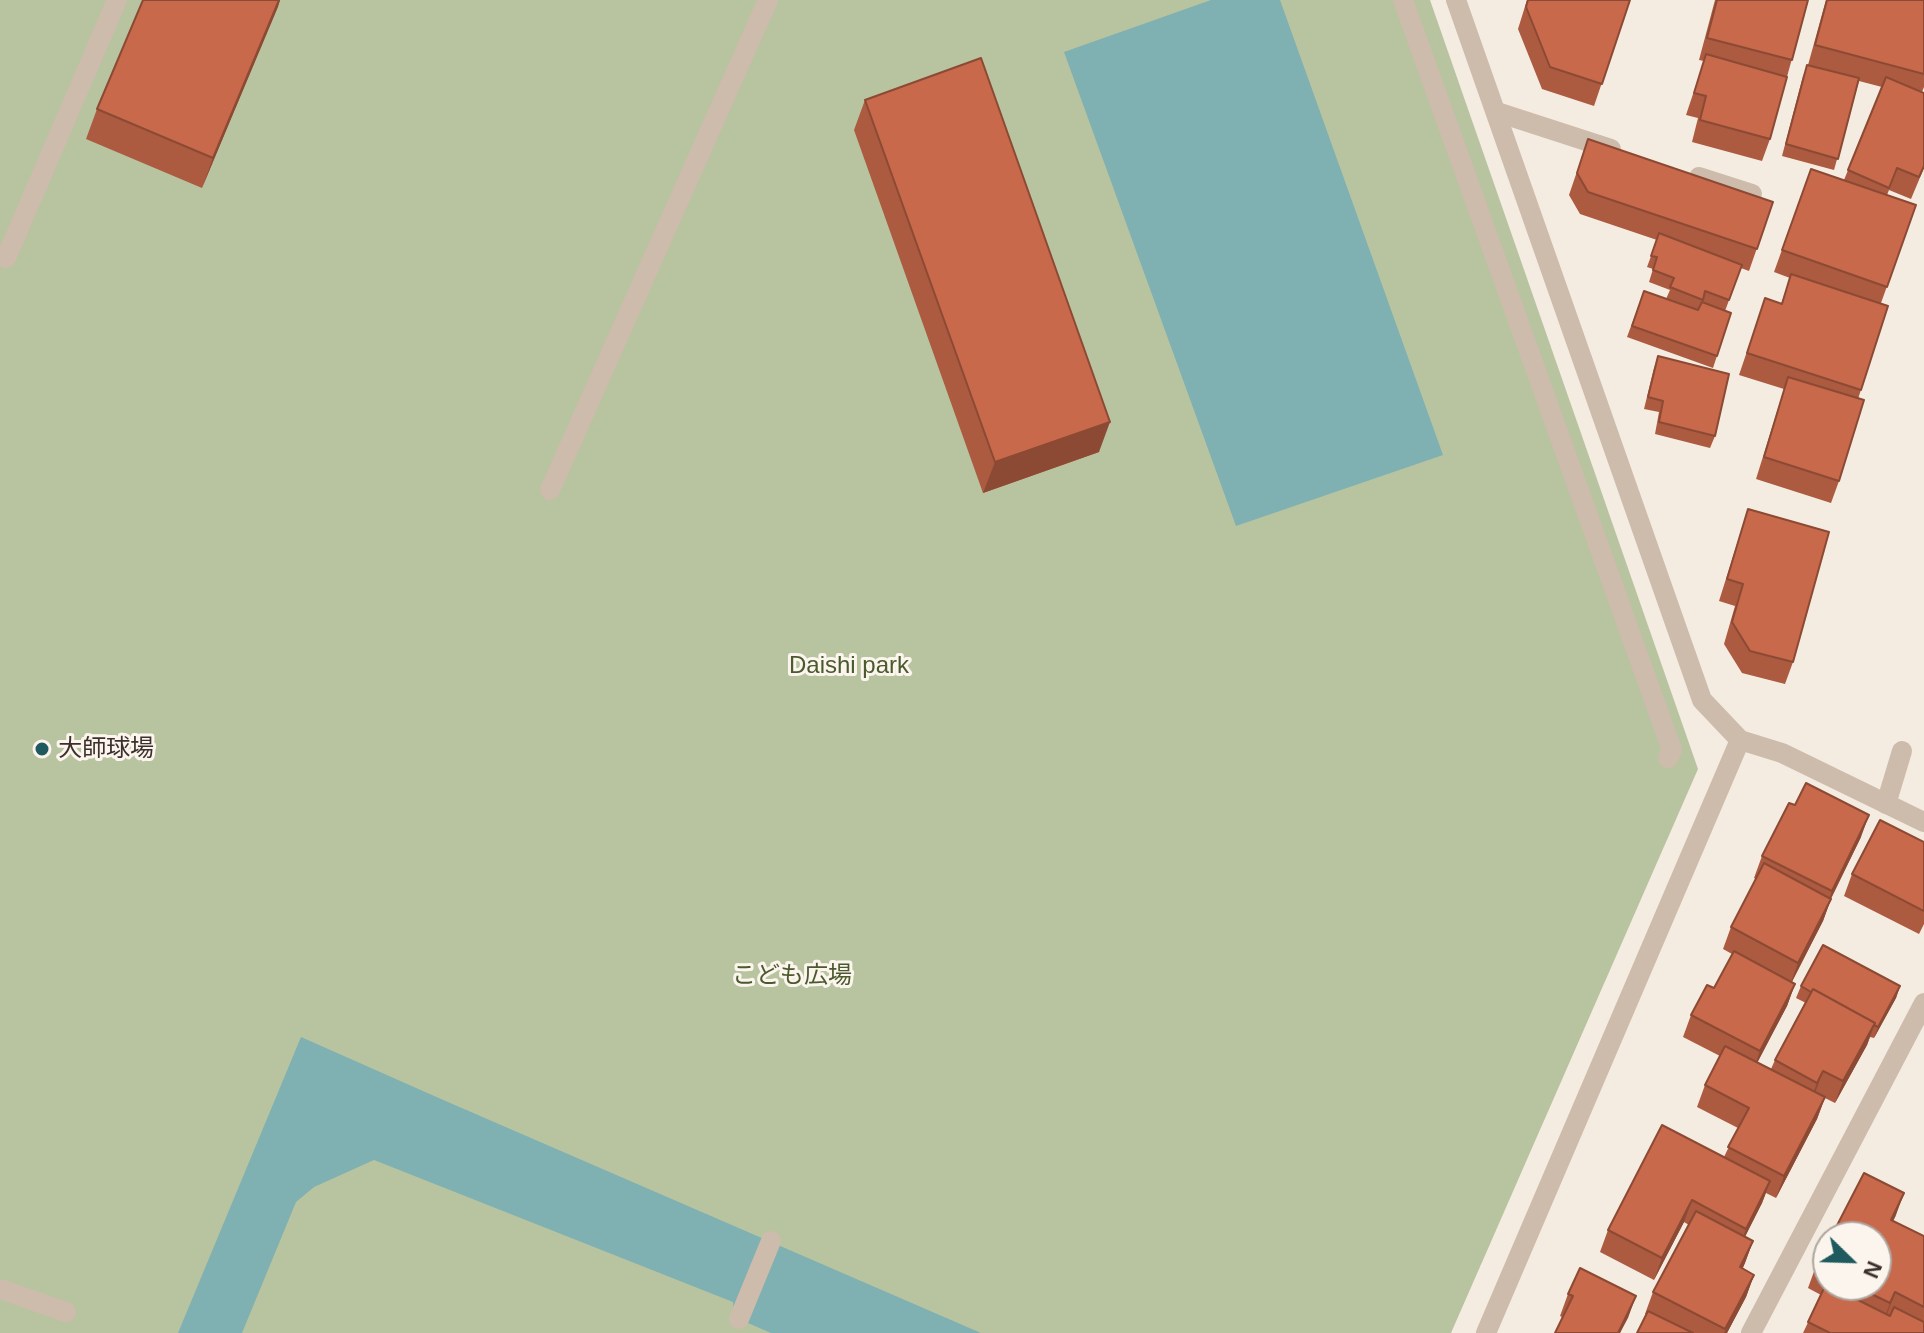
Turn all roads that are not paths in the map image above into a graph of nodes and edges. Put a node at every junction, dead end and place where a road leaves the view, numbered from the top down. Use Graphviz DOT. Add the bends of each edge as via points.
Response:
graph roads {
  1 [pos="117,0"];
  2 [pos="768,0"];
  3 [pos="1403,0"];
  4 [pos="1456,0"];
  5 [pos="1497,112"];
  6 [pos="1634,156"];
  7 [pos="1678,170"];
  8 [pos="1752,194"];
  9 [pos="6,258"];
  10 [pos="550,490"];
  11 [pos="1740,740"];
  12 [pos="1902,751"];
  13 [pos="1668,758"];
  14 [pos="1886,804"];
  15 [pos="1924,822"];
  16 [pos="1924,1003"];
  17 [pos="771,1241"];
  18 [pos="0,1289"];
  19 [pos="66,1312"];
  20 [pos="739,1319"];
  21 [pos="1486,1333"];
  22 [pos="1751,1333"];
  1 -- 9 [label="street"];
  2 -- 10 [label="street"];
  3 -- 13 [label="street" via="1672,750"];
  4 -- 5 [label="street"];
  5 -- 6 [label="street"];
  5 -- 11 [label="street" via="1702,700"];
  7 -- 8 [label="street"];
  11 -- 14 [label="street" via="1782,753"];
  11 -- 21 [label="street"];
  12 -- 14 [label="street"];
  14 -- 15 [label="street"];
  16 -- 22 [label="street"];
  17 -- 20 [label="street"];
  18 -- 19 [label="street"];
}
